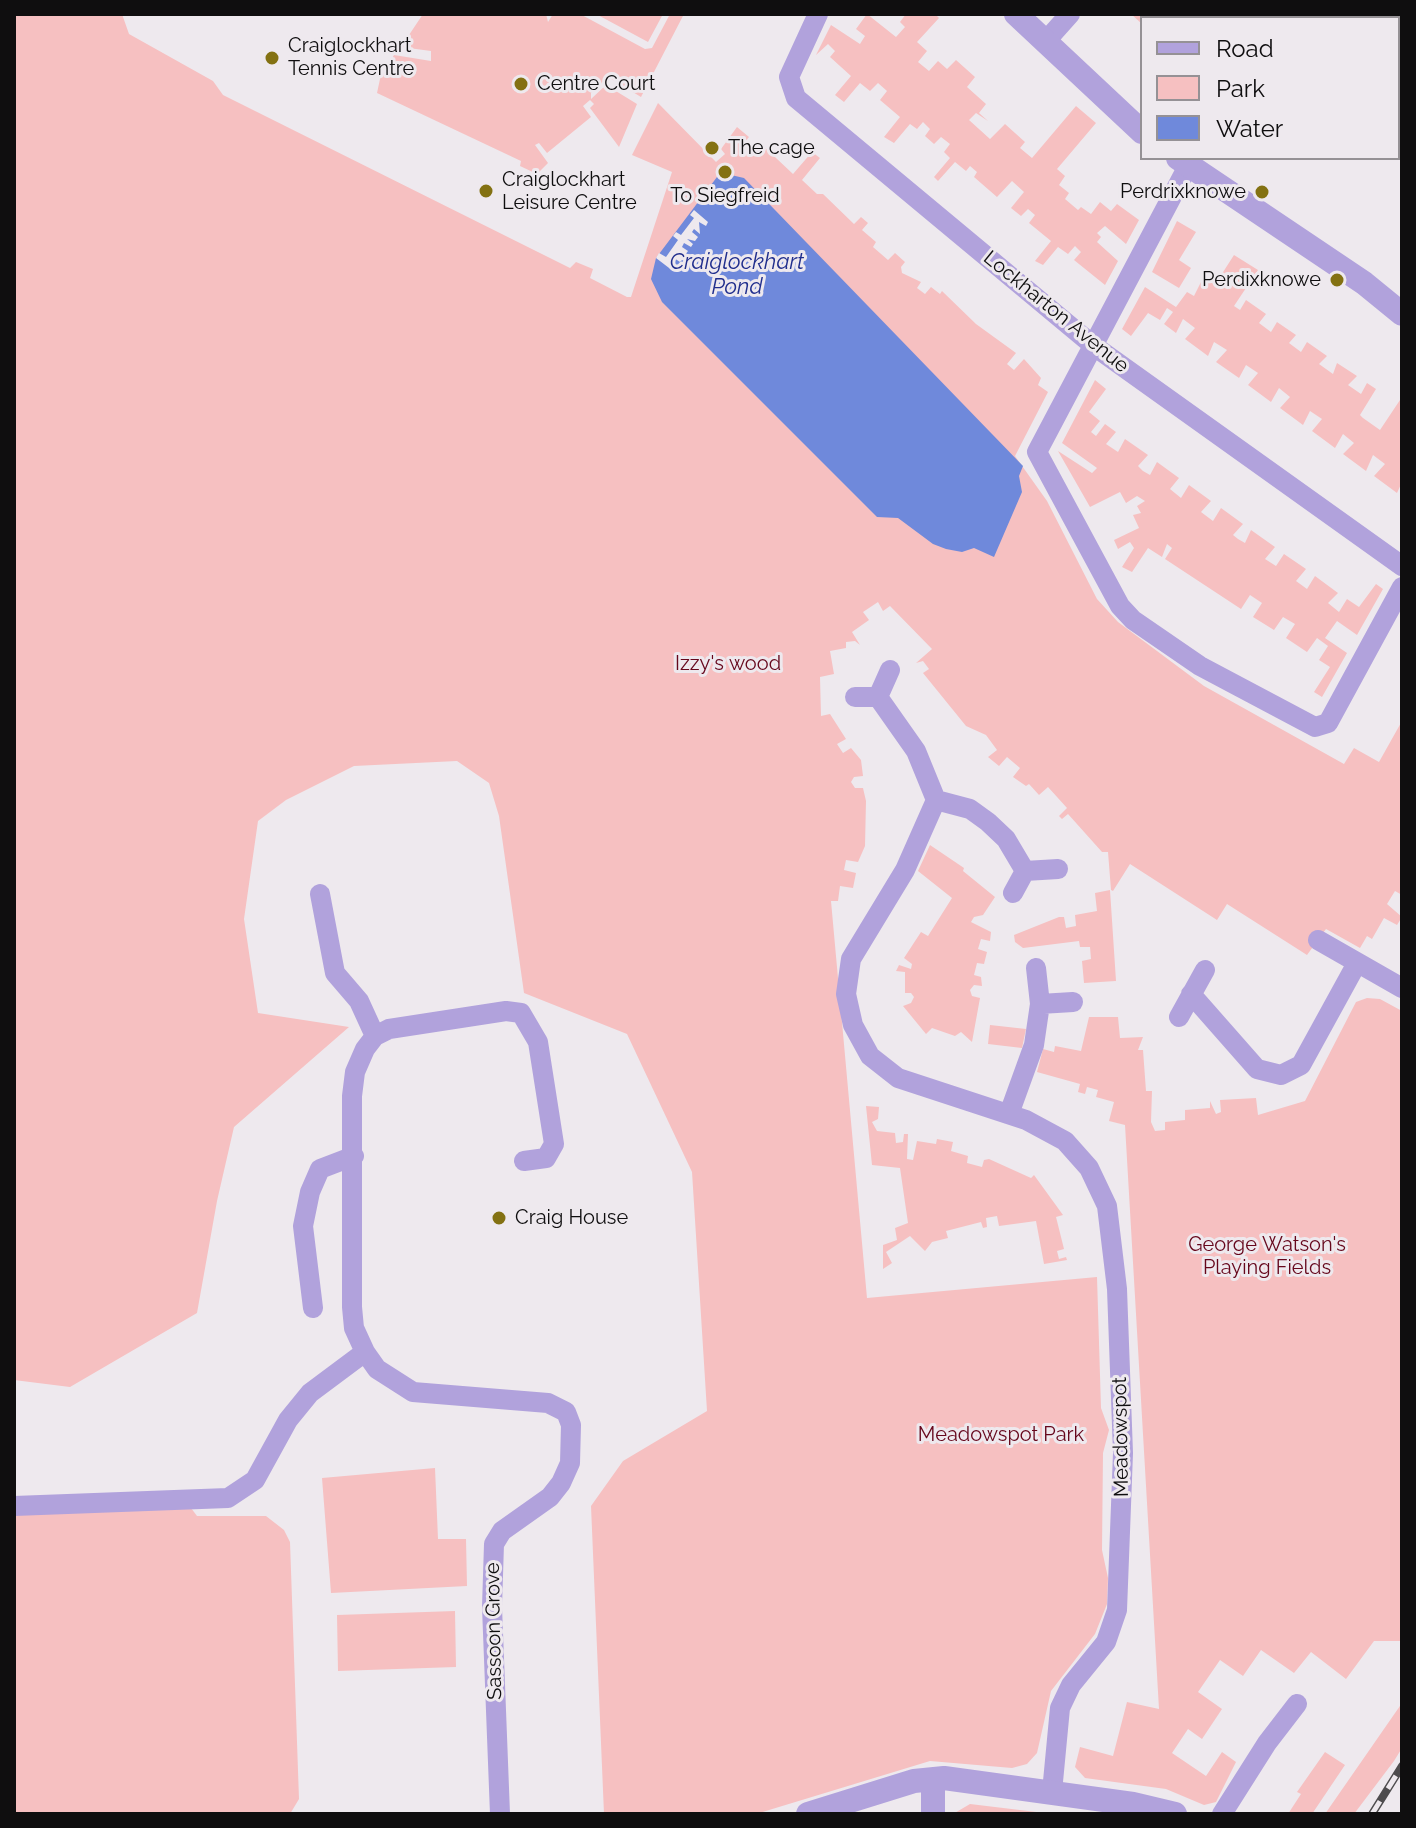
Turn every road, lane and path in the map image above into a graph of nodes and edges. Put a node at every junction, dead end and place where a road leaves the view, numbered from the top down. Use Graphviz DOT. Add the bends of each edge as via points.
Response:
graph roads {
  1 [pos="818,14"];
  2 [pos="1016,14"];
  3 [pos="1070,14"];
  4 [pos="1045,42"];
  5 [pos="1140,130"];
  6 [pos="1183,162"];
  7 [pos="1402,314"];
  8 [pos="1094,346"];
  9 [pos="1402,566"];
  10 [pos="1402,587"];
  11 [pos="890,670"];
  12 [pos="855,697"];
  13 [pos="878,697"];
  14 [pos="936,800"];
  15 [pos="1058,869"];
  16 [pos="1025,871"];
  17 [pos="1013,893"];
  18 [pos="320,894"];
  19 [pos="1318,940"];
  20 [pos="1357,963"];
  21 [pos="1036,968"];
  22 [pos="1205,970"];
  23 [pos="1402,988"];
  24 [pos="1191,994"];
  25 [pos="1073,1002"];
  26 [pos="1040,1004"];
  27 [pos="1179,1017"];
  28 [pos="375,1036"];
  29 [pos="1009,1114"];
  30 [pos="354,1156"];
  31 [pos="524,1161"];
  32 [pos="313,1308"];
  33 [pos="365,1352"];
  34 [pos="14,1506"];
  35 [pos="1297,1704"];
  36 [pos="933,1779"];
  37 [pos="1052,1792"];
  38 [pos="500,1814"];
  39 [pos="808,1814"];
  40 [pos="933,1814"];
  41 [pos="1175,1814"];
  42 [pos="1222,1814"];
  1 -- 8 [label="street, Lockharton Avenue" via="790,71 794,95"];
  2 -- 4 [label="street"];
  3 -- 4 [label="street"];
  4 -- 5 [label="street"];
  6 -- 7 [label="street"];
  6 -- 8 [label="street"];
  8 -- 9 [label="street, Lockharton Avenue"];
  8 -- 10 [label="street" via="1037,452 1120,606 1133,620 1200,666 1319,728 1326,726"];
  11 -- 13 [label="street"];
  12 -- 13 [label="street"];
  13 -- 14 [label="street" via="916,751"];
  14 -- 16 [label="street" via="978,814 1006,839"];
  14 -- 29 [label="street, Meadowspot" via="901,879 851,959 849,1010 870,1056 898,1078"];
  15 -- 16 [label="street"];
  16 -- 17 [label="street"];
  18 -- 28 [label="street" via="335,973 359,1001"];
  19 -- 20 [label="street"];
  20 -- 23 [label="street"];
  20 -- 24 [label="street" via="1301,1065 1281,1075 1257,1069"];
  21 -- 26 [label="street"];
  22 -- 24 [label="street"];
  24 -- 27 [label="street"];
  25 -- 26 [label="street"];
  26 -- 29 [label="street" via="1032,1053"];
  28 -- 30 [label="street, Sassoon Grove" via="355,1072"];
  28 -- 31 [label="street" via="389,1029 521,1013 538,1042 554,1144 546,1158"];
  29 -- 37 [label="street, Meadowspot" via="1065,1141 1096,1178 1107,1206 1117,1289 1123,1453 1117,1610 1106,1642 1063,1699"];
  30 -- 32 [label="street" via="320,1169 310,1192 303,1226"];
  30 -- 33 [label="street, Sassoon Grove" via="352,1307"];
  33 -- 34 [label="street" via="310,1393 288,1420 255,1480 228,1498"];
  33 -- 38 [label="street, Sassoon Grove" via="377,1369 413,1392 548,1403 566,1412 571,1425 570,1463 561,1483 502,1531 491,1560"];
  35 -- 42 [label="street"];
  36 -- 37 [label="street"];
  36 -- 39 [label="street"];
  36 -- 40 [label="street"];
  37 -- 41 [label="street"];
}
